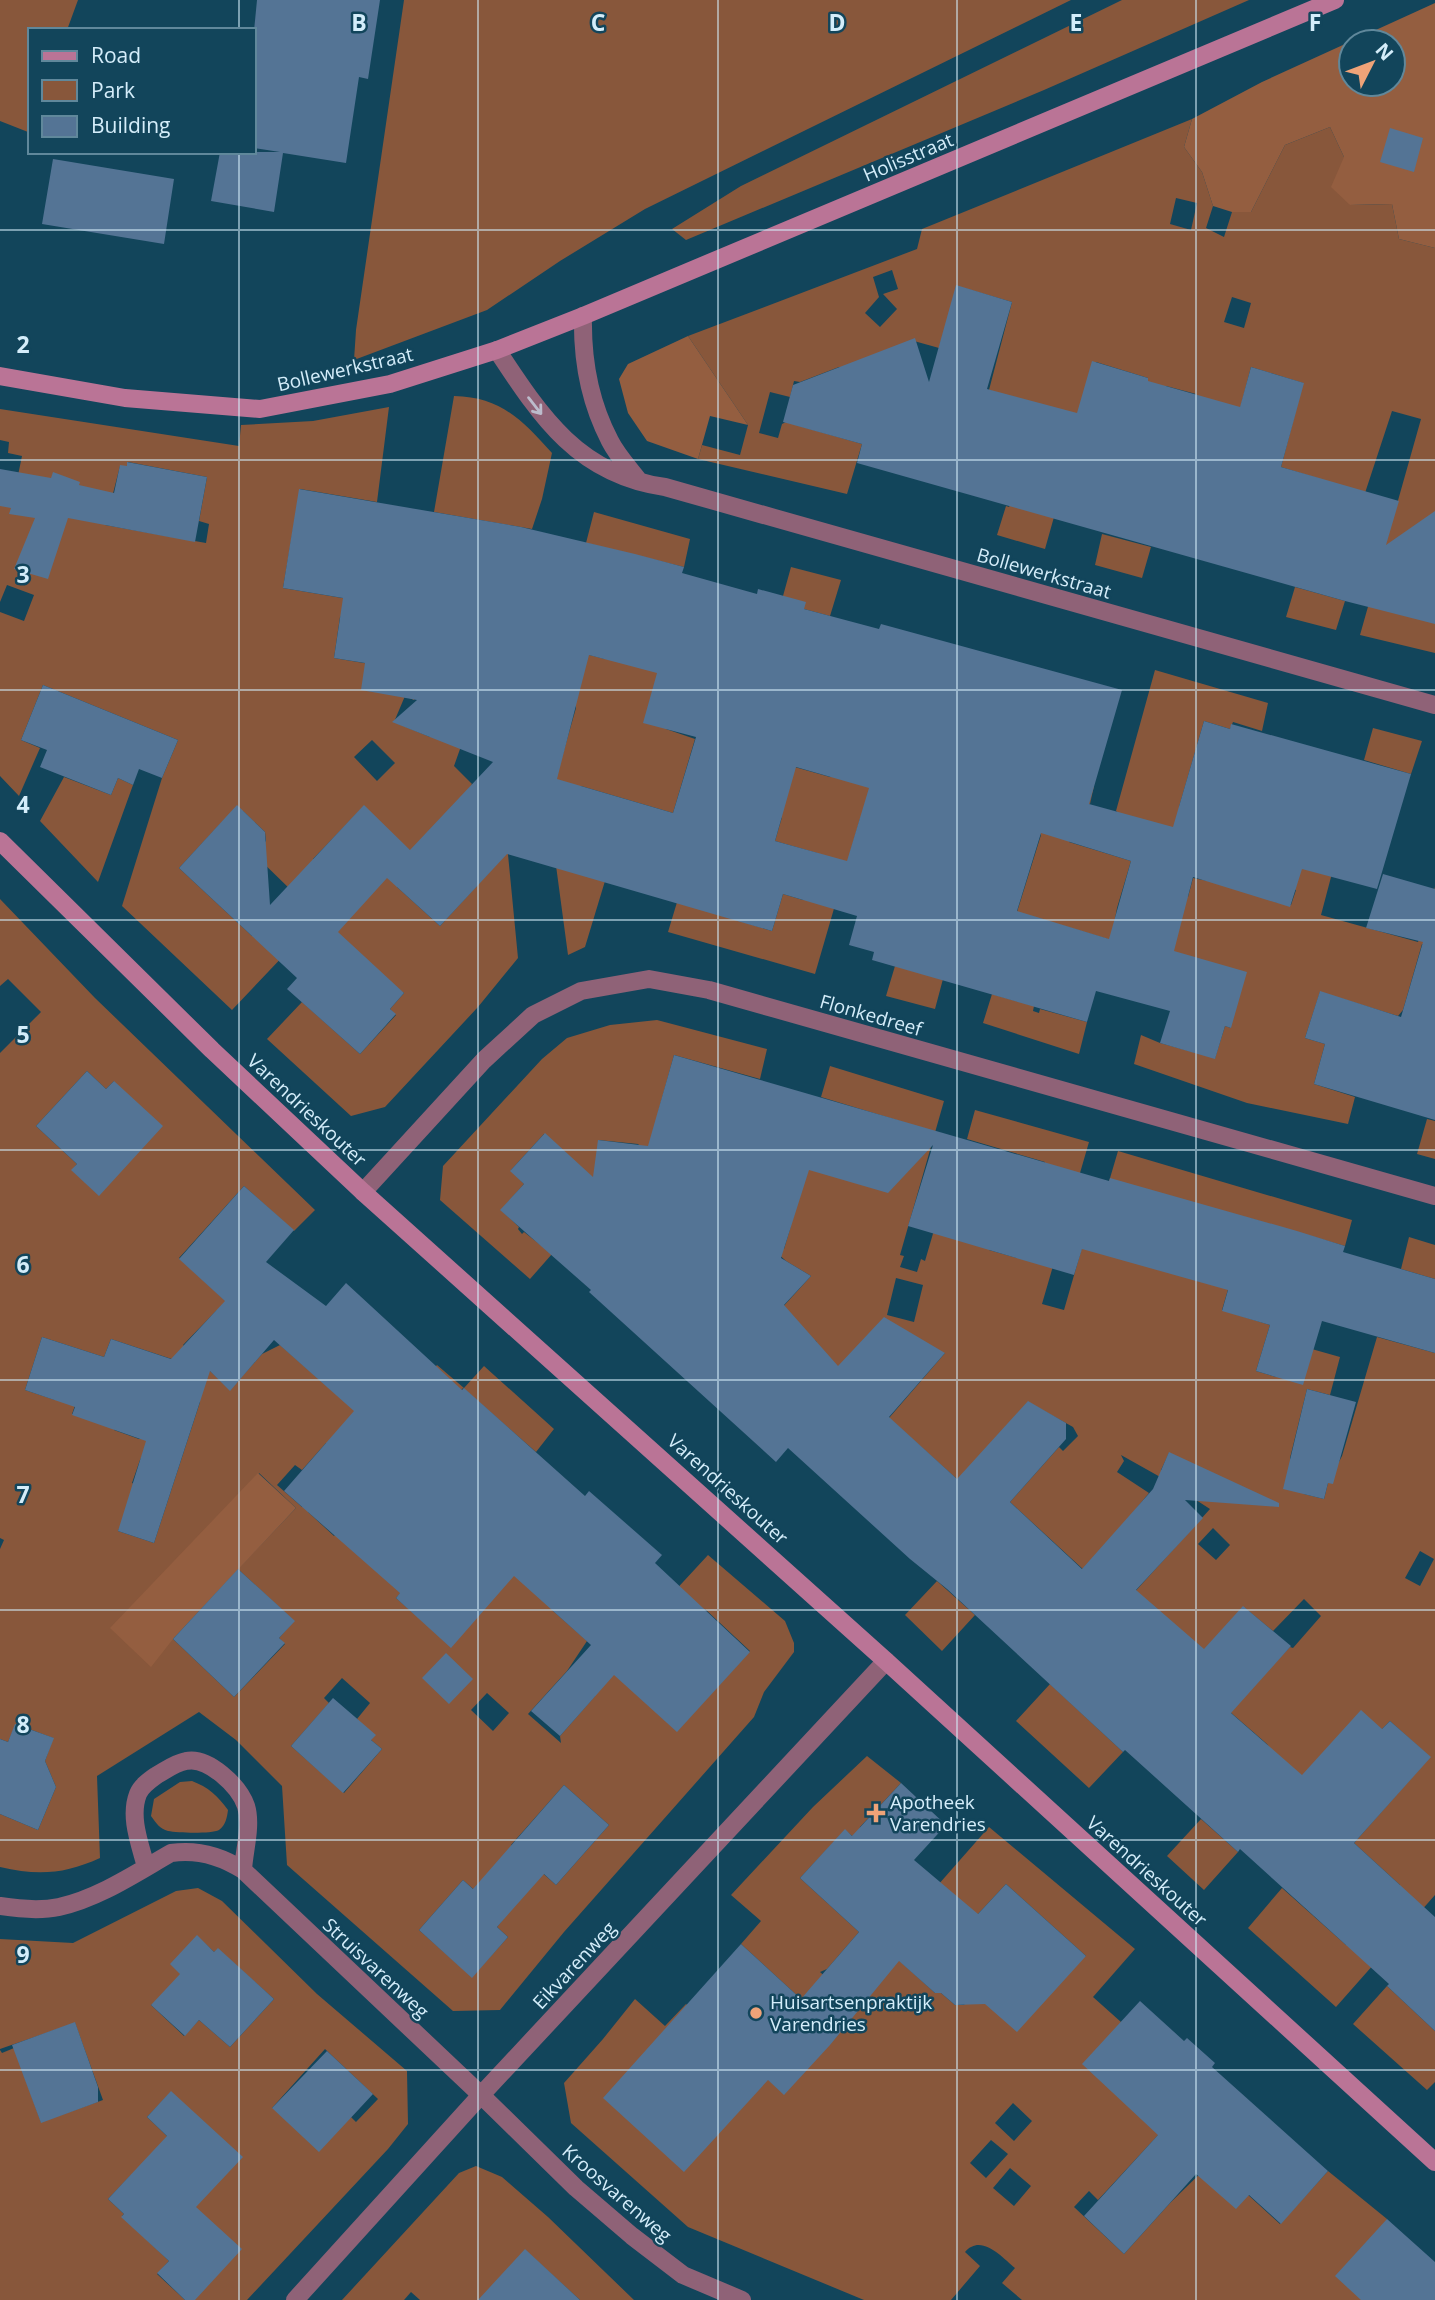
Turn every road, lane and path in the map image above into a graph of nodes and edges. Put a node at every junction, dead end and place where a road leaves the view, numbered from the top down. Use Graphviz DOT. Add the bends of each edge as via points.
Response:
graph roads {
  1 [pos="1335,0"];
  2 [pos="583,316"];
  3 [pos="496,350"];
  4 [pos="0,376"];
  5 [pos="641,484"];
  6 [pos="1435,705"];
  7 [pos="0,841"];
  8 [pos="363,1192"];
  9 [pos="1435,1196"];
  10 [pos="886,1661"];
  11 [pos="146,1867"];
  12 [pos="243,1870"];
  13 [pos="0,1906"];
  14 [pos="481,2095"];
  15 [pos="1435,2162"];
  16 [pos="295,2300"];
  17 [pos="742,2300"];
  1 -- 2 [label="street, Holisstraat"];
  2 -- 3 [label="street, Holisstraat"];
  2 -- 5 [label="street" via="586,369 595,404 611,443"];
  3 -- 4 [label="street, Bollewerkstraat" via="390,384 260,409 125,398"];
  3 -- 5 [label="street, Bollewerkstraat, one-way" via="535,408 580,454"];
  5 -- 6 [label="street, Bollewerkstraat"];
  7 -- 8 [label="street, Varendrieskouter"];
  8 -- 9 [label="street, Flonkedreef" via="484,1060 533,1016 581,991 649,979 709,990"];
  8 -- 10 [label="street, Varendrieskouter"];
  10 -- 14 [label="street, Eikvarenweg"];
  10 -- 15 [label="street, Varendrieskouter"];
  11 -- 12 [label="street, Struisvarenweg" via="186,1850 226,1859"];
  11 -- 12 [label="street" via="134,1809 138,1791 186,1760 200,1761 218,1772 241,1794 247,1809"];
  11 -- 13 [label="street, Struisvarenweg" via="88,1898 58,1907"];
  12 -- 14 [label="street, Struisvarenweg"];
  14 -- 16 [label="street, Eikvarenweg"];
  14 -- 17 [label="street, Kroosvarenweg" via="632,2236 683,2275"];
}
